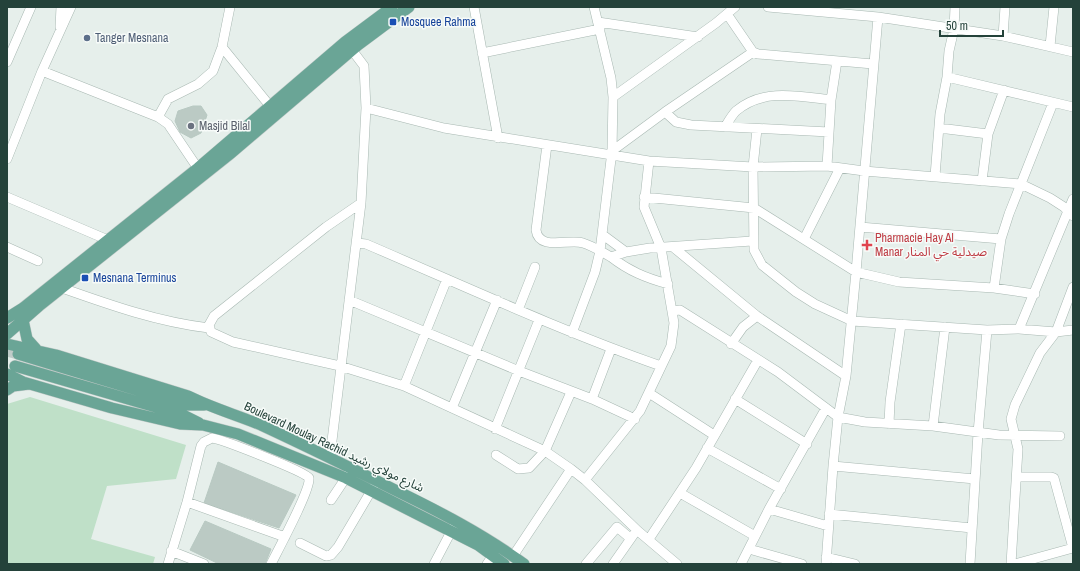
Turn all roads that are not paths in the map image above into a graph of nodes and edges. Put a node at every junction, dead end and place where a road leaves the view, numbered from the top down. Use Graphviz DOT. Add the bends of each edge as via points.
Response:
graph roads {
  1 [pos="31,7"];
  2 [pos="61,7"];
  3 [pos="71,7"];
  4 [pos="230,7"];
  5 [pos="392,7"];
  6 [pos="408,7"];
  7 [pos="474,7"];
  8 [pos="594,7"];
  9 [pos="735,7"];
  10 [pos="768,7"];
  11 [pos="955,7"];
  12 [pos="1005,7"];
  13 [pos="1054,7"];
  14 [pos="869,12"];
  15 [pos="727,14"];
  16 [pos="878,17"];
  17 [pos="599,26"];
  18 [pos="954,29"];
  19 [pos="60,30"];
  20 [pos="1003,36"];
  21 [pos="698,37"];
  22 [pos="349,46"];
  23 [pos="1050,46"];
  24 [pos="222,47"];
  25 [pos="753,52"];
  26 [pos="1073,52"];
  27 [pos="482,53"];
  28 [pos="837,61"];
  29 [pos="7,62"];
  30 [pos="873,64"];
  31 [pos="42,72"];
  32 [pos="947,77"];
  33 [pos="1004,90"];
  34 [pos="613,97"];
  35 [pos="831,100"];
  36 [pos="1053,103"];
  37 [pos="1073,107"];
  38 [pos="366,108"];
  39 [pos="274,110"];
  40 [pos="665,112"];
  41 [pos="158,117"];
  42 [pos="725,127"];
  43 [pos="757,128"];
  44 [pos="939,128"];
  45 [pos="829,132"];
  46 [pos="988,134"];
  47 [pos="498,138"];
  48 [pos="547,145"];
  49 [pos="611,153"];
  50 [pos="7,159"];
  51 [pos="649,161"];
  52 [pos="827,166"];
  53 [pos="753,167"];
  54 [pos="840,168"];
  55 [pos="864,171"];
  56 [pos="200,172"];
  57 [pos="935,176"];
  58 [pos="982,181"];
  59 [pos="1021,184"];
  60 [pos="7,197"];
  61 [pos="644,197"];
  62 [pos="1073,199"];
  63 [pos="361,203"];
  64 [pos="754,208"];
  65 [pos="1070,213"];
  66 [pos="860,227"];
  67 [pos="603,234"];
  68 [pos="804,239"];
  69 [pos="1001,239"];
  70 [pos="108,240"];
  71 [pos="752,241"];
  72 [pos="357,243"];
  73 [pos="7,247"];
  74 [pos="673,247"];
  75 [pos="661,248"];
  76 [pos="600,251"];
  77 [pos="626,252"];
  78 [pos="611,257"];
  79 [pos="38,261"];
  80 [pos="535,267"];
  81 [pos="856,272"];
  82 [pos="447,278"];
  83 [pos="668,284"];
  84 [pos="1073,287"];
  85 [pos="62,288"];
  86 [pos="994,288"];
  87 [pos="1035,294"];
  88 [pos="349,300"];
  89 [pos="497,300"];
  90 [pos="518,310"];
  91 [pos="672,311"];
  92 [pos="757,316"];
  93 [pos="13,317"];
  94 [pos="539,320"];
  95 [pos="852,321"];
  96 [pos="901,324"];
  97 [pos="945,327"];
  98 [pos="209,328"];
  99 [pos="1019,329"];
  100 [pos="425,330"];
  101 [pos="987,330"];
  102 [pos="1073,330"];
  103 [pos="1056,332"];
  104 [pos="572,333"];
  105 [pos="7,334"];
  106 [pos="7,344"];
  107 [pos="731,344"];
  108 [pos="611,349"];
  109 [pos="36,350"];
  110 [pos="475,352"];
  111 [pos="18,354"];
  112 [pos="758,360"];
  113 [pos="340,366"];
  114 [pos="661,366"];
  115 [pos="11,370"];
  116 [pos="519,371"];
  117 [pos="846,376"];
  118 [pos="29,384"];
  119 [pos="404,386"];
  120 [pos="7,390"];
  121 [pos="571,392"];
  122 [pos="649,393"];
  123 [pos="592,399"];
  124 [pos="735,399"];
  125 [pos="206,406"];
  126 [pos="452,408"];
  127 [pos="826,408"];
  128 [pos="838,417"];
  129 [pos="635,419"];
  130 [pos="889,424"];
  131 [pos="206,426"];
  132 [pos="933,426"];
  133 [pos="495,429"];
  134 [pos="978,433"];
  135 [pos="714,435"];
  136 [pos="1016,436"];
  137 [pos="1060,436"];
  138 [pos="204,442"];
  139 [pos="806,444"];
  140 [pos="707,448"];
  141 [pos="545,452"];
  142 [pos="496,455"];
  143 [pos="330,457"];
  144 [pos="315,465"];
  145 [pos="833,466"];
  146 [pos="352,468"];
  147 [pos="571,468"];
  148 [pos="1017,477"];
  149 [pos="346,478"];
  150 [pos="309,479"];
  151 [pos="975,479"];
  152 [pos="585,480"];
  153 [pos="377,481"];
  154 [pos="780,489"];
  155 [pos="371,491"];
  156 [pos="680,493"];
  157 [pos="331,500"];
  158 [pos="187,502"];
  159 [pos="769,509"];
  160 [pos="829,514"];
  161 [pos="454,526"];
  162 [pos="828,526"];
  163 [pos="972,528"];
  164 [pos="638,530"];
  165 [pos="755,536"];
  166 [pos="285,537"];
  167 [pos="630,538"];
  168 [pos="648,539"];
  169 [pos="300,543"];
  170 [pos="749,549"];
  171 [pos="172,551"];
  172 [pos="513,556"];
  173 [pos="490,560"];
  174 [pos="826,560"];
  175 [pos="168,564"];
  176 [pos="204,564"];
  177 [pos="271,564"];
  178 [pos="434,564"];
  179 [pos="504,564"];
  180 [pos="524,564"];
  181 [pos="586,564"];
  182 [pos="613,564"];
  183 [pos="677,564"];
  184 [pos="741,564"];
  185 [pos="802,564"];
  186 [pos="855,564"];
  187 [pos="970,564"];
  188 [pos="1011,564"];
  189 [pos="1015,564"];
  1 -- 29 [label="street"];
  2 -- 19 [label="street"];
  3 -- 19 [label="street"];
  4 -- 24 [label="street"];
  5 -- 22 [label="main road"];
  6 -- 22 [label="main road"];
  7 -- 27 [label="street"];
  8 -- 17 [label="street"];
  9 -- 15 [label="street"];
  10 -- 14 [label="street"];
  11 -- 18 [label="street"];
  12 -- 20 [label="street"];
  13 -- 23 [label="street"];
  14 -- 16 [label="street"];
  15 -- 21 [label="street"];
  15 -- 25 [label="street"];
  16 -- 18 [label="street"];
  16 -- 30 [label="street"];
  17 -- 21 [label="street"];
  17 -- 27 [label="street"];
  17 -- 34 [label="street" via="607,56"];
  18 -- 20 [label="street"];
  18 -- 32 [label="street"];
  19 -- 31 [label="street"];
  20 -- 23 [label="street"];
  21 -- 34 [label="street"];
  22 -- 38 [label="street" via="364,66"];
  22 -- 39 [label="main road"];
  23 -- 26 [label="street"];
  24 -- 39 [label="street"];
  24 -- 41 [label="street" via="217,63 207,77 168,99"];
  25 -- 28 [label="street" via="766,56"];
  25 -- 40 [label="street"];
  27 -- 47 [label="street"];
  28 -- 30 [label="street"];
  28 -- 35 [label="street"];
  30 -- 55 [label="street"];
  31 -- 41 [label="street"];
  31 -- 50 [label="street"];
  32 -- 33 [label="street"];
  32 -- 44 [label="street"];
  33 -- 36 [label="street"];
  33 -- 46 [label="street"];
  34 -- 49 [label="street"];
  35 -- 42 [label="street" via="764,96 735,112"];
  35 -- 45 [label="street"];
  36 -- 37 [label="street"];
  36 -- 59 [label="street"];
  38 -- 47 [label="street" via="444,128"];
  38 -- 63 [label="street"];
  39 -- 56 [label="main road"];
  40 -- 42 [label="street" via="676,122"];
  40 -- 49 [label="street"];
  41 -- 56 [label="street" via="168,124"];
  42 -- 43 [label="street"];
  43 -- 45 [label="street"];
  43 -- 53 [label="street"];
  44 -- 46 [label="street"];
  44 -- 57 [label="street"];
  45 -- 52 [label="street"];
  46 -- 58 [label="street"];
  47 -- 48 [label="street"];
  48 -- 49 [label="street"];
  48 -- 76 [label="street" via="537,212 538,237 547,242 582,242"];
  49 -- 51 [label="street"];
  49 -- 67 [label="street"];
  51 -- 53 [label="street"];
  51 -- 61 [label="street"];
  52 -- 53 [label="street"];
  52 -- 54 [label="street"];
  53 -- 64 [label="street"];
  54 -- 55 [label="street"];
  54 -- 68 [label="street"];
  55 -- 57 [label="street"];
  55 -- 66 [label="street"];
  56 -- 70 [label="main road"];
  56 -- 85 [label="main road"];
  57 -- 58 [label="street"];
  58 -- 59 [label="street"];
  59 -- 65 [label="street" via="1044,195"];
  59 -- 69 [label="street"];
  60 -- 70 [label="street"];
  61 -- 64 [label="street"];
  61 -- 75 [label="street" via="646,214"];
  62 -- 65 [label="street"];
  63 -- 72 [label="street"];
  63 -- 98 [label="street" via="326,227 211,318"];
  64 -- 68 [label="street"];
  64 -- 71 [label="street"];
  65 -- 87 [label="street"];
  66 -- 69 [label="street"];
  66 -- 81 [label="street"];
  67 -- 76 [label="street"];
  67 -- 77 [label="street"];
  68 -- 81 [label="street"];
  69 -- 86 [label="street"];
  70 -- 93 [label="main road"];
  71 -- 74 [label="street"];
  71 -- 95 [label="street" via="756,256 774,275 815,304"];
  72 -- 82 [label="street" via="366,244"];
  72 -- 88 [label="street"];
  73 -- 79 [label="street"];
  74 -- 75 [label="street"];
  74 -- 92 [label="street"];
  75 -- 77 [label="street"];
  75 -- 83 [label="street"];
  76 -- 78 [label="street"];
  76 -- 104 [label="street" via="595,272"];
  77 -- 78 [label="street"];
  78 -- 83 [label="street" via="628,270"];
  80 -- 90 [label="street"];
  81 -- 86 [label="street" via="899,282"];
  81 -- 95 [label="street"];
  82 -- 89 [label="street"];
  82 -- 100 [label="street"];
  83 -- 91 [label="street"];
  84 -- 103 [label="street"];
  85 -- 93 [label="main road"];
  85 -- 98 [label="street" via="136,313"];
  86 -- 87 [label="street"];
  87 -- 99 [label="street"];
  88 -- 100 [label="street"];
  88 -- 113 [label="street"];
  89 -- 90 [label="street"];
  89 -- 110 [label="street"];
  90 -- 94 [label="street"];
  91 -- 107 [label="street" via="680,310"];
  91 -- 114 [label="street" via="674,333"];
  92 -- 107 [label="street" via="743,327"];
  92 -- 117 [label="street"];
  93 -- 105 [label="main road"];
  93 -- 109 [label="main road"];
  94 -- 104 [label="street"];
  94 -- 116 [label="street"];
  95 -- 96 [label="street"];
  95 -- 117 [label="street"];
  96 -- 97 [label="street"];
  96 -- 130 [label="street"];
  97 -- 101 [label="street"];
  97 -- 132 [label="street"];
  98 -- 113 [label="street" via="214,335 233,342"];
  99 -- 101 [label="street"];
  99 -- 103 [label="street"];
  100 -- 110 [label="street"];
  100 -- 119 [label="street"];
  101 -- 134 [label="street"];
  102 -- 103 [label="street"];
  103 -- 136 [label="street" via="1040,353 1015,404 1011,419"];
  104 -- 108 [label="street"];
  106 -- 109 [label="main road, Boulevard Moulay Rachid شارع مولاي رشيد"];
  107 -- 112 [label="street"];
  108 -- 114 [label="street"];
  108 -- 123 [label="street"];
  109 -- 125 [label="main road, Boulevard Moulay Rachid شارع مولاي رشيد" via="188,396"];
  110 -- 116 [label="street"];
  110 -- 126 [label="street"];
  111 -- 125 [label="main road" via="186,405"];
  112 -- 124 [label="street"];
  112 -- 127 [label="street"];
  113 -- 119 [label="street"];
  113 -- 143 [label="street"];
  114 -- 122 [label="street"];
  115 -- 118 [label="main road, Boulevard Moulay Rachid شارع مولاي رشيد"];
  115 -- 131 [label="main road" via="183,415"];
  116 -- 121 [label="street"];
  116 -- 133 [label="street"];
  117 -- 128 [label="street"];
  118 -- 120 [label="main road" via="13,386"];
  118 -- 131 [label="main road, Boulevard Moulay Rachid شارع مولاي رشيد" via="112,408 180,424"];
  119 -- 126 [label="street"];
  121 -- 123 [label="street"];
  121 -- 141 [label="street"];
  122 -- 129 [label="street"];
  122 -- 135 [label="street"];
  123 -- 129 [label="street"];
  124 -- 135 [label="street"];
  124 -- 139 [label="street"];
  125 -- 143 [label="main road, Boulevard Moulay Rachid شارع مولاي رشيد" via="242,417"];
  126 -- 133 [label="street"];
  127 -- 128 [label="street"];
  127 -- 139 [label="street"];
  128 -- 130 [label="street"];
  128 -- 145 [label="street"];
  129 -- 152 [label="street"];
  130 -- 132 [label="street"];
  131 -- 138 [label="street"];
  131 -- 144 [label="main road, Boulevard Moulay Rachid شارع مولاي رشيد" via="238,434"];
  132 -- 134 [label="street"];
  133 -- 141 [label="street"];
  134 -- 136 [label="street"];
  134 -- 151 [label="street"];
  135 -- 140 [label="street"];
  136 -- 137 [label="street"];
  136 -- 148 [label="street"];
  138 -- 150 [label="street" via="214,438 303,473"];
  138 -- 158 [label="street"];
  139 -- 154 [label="street"];
  140 -- 154 [label="street"];
  140 -- 156 [label="street"];
  141 -- 142 [label="street" via="529,468 524,469"];
  141 -- 147 [label="street"];
  143 -- 146 [label="main road, Boulevard Moulay Rachid شارع مولاي رشيد"];
  144 -- 149 [label="main road, Boulevard Moulay Rachid شارع مولاي رشيد"];
  144 -- 150 [label="street"];
  145 -- 151 [label="street"];
  145 -- 160 [label="street"];
  146 -- 149 [label="street"];
  146 -- 153 [label="main road, Boulevard Moulay Rachid شارع مولاي رشيد"];
  147 -- 152 [label="street"];
  147 -- 172 [label="street"];
  148 -- 188 [label="street"];
  148 -- 189 [label="street" via="1054,478 1073,548"];
  149 -- 155 [label="main road, Boulevard Moulay Rachid شارع مولاي رشيد"];
  149 -- 157 [label="street"];
  150 -- 166 [label="street"];
  151 -- 163 [label="street"];
  152 -- 164 [label="street"];
  153 -- 155 [label="street"];
  153 -- 161 [label="main road, Boulevard Moulay Rachid شارع مولاي رشيد"];
  154 -- 159 [label="street"];
  155 -- 161 [label="main road, Boulevard Moulay Rachid شارع مولاي رشيد"];
  155 -- 169 [label="street" via="331,555 326,556"];
  156 -- 165 [label="street"];
  156 -- 168 [label="street"];
  158 -- 166 [label="street"];
  158 -- 171 [label="street"];
  159 -- 162 [label="street"];
  159 -- 165 [label="street"];
  160 -- 162 [label="street"];
  160 -- 163 [label="street"];
  161 -- 172 [label="main road, Boulevard Moulay Rachid شارع مولاي رشيد"];
  161 -- 173 [label="main road, Boulevard Moulay Rachid شارع مولاي رشيد" via="478,545"];
  161 -- 178 [label="street"];
  162 -- 174 [label="street"];
  163 -- 187 [label="street"];
  164 -- 167 [label="street"];
  164 -- 168 [label="street"];
  165 -- 170 [label="street"];
  166 -- 177 [label="street"];
  167 -- 181 [label="street" via="617,527"];
  167 -- 182 [label="street"];
  168 -- 183 [label="street"];
  170 -- 184 [label="street"];
  170 -- 185 [label="street"];
  171 -- 175 [label="street"];
  171 -- 176 [label="street"];
  172 -- 180 [label="main road, Boulevard Moulay Rachid شارع مولاي رشيد"];
  173 -- 179 [label="main road, Boulevard Moulay Rachid شارع مولاي رشيد"];
  174 -- 186 [label="street"];
}
